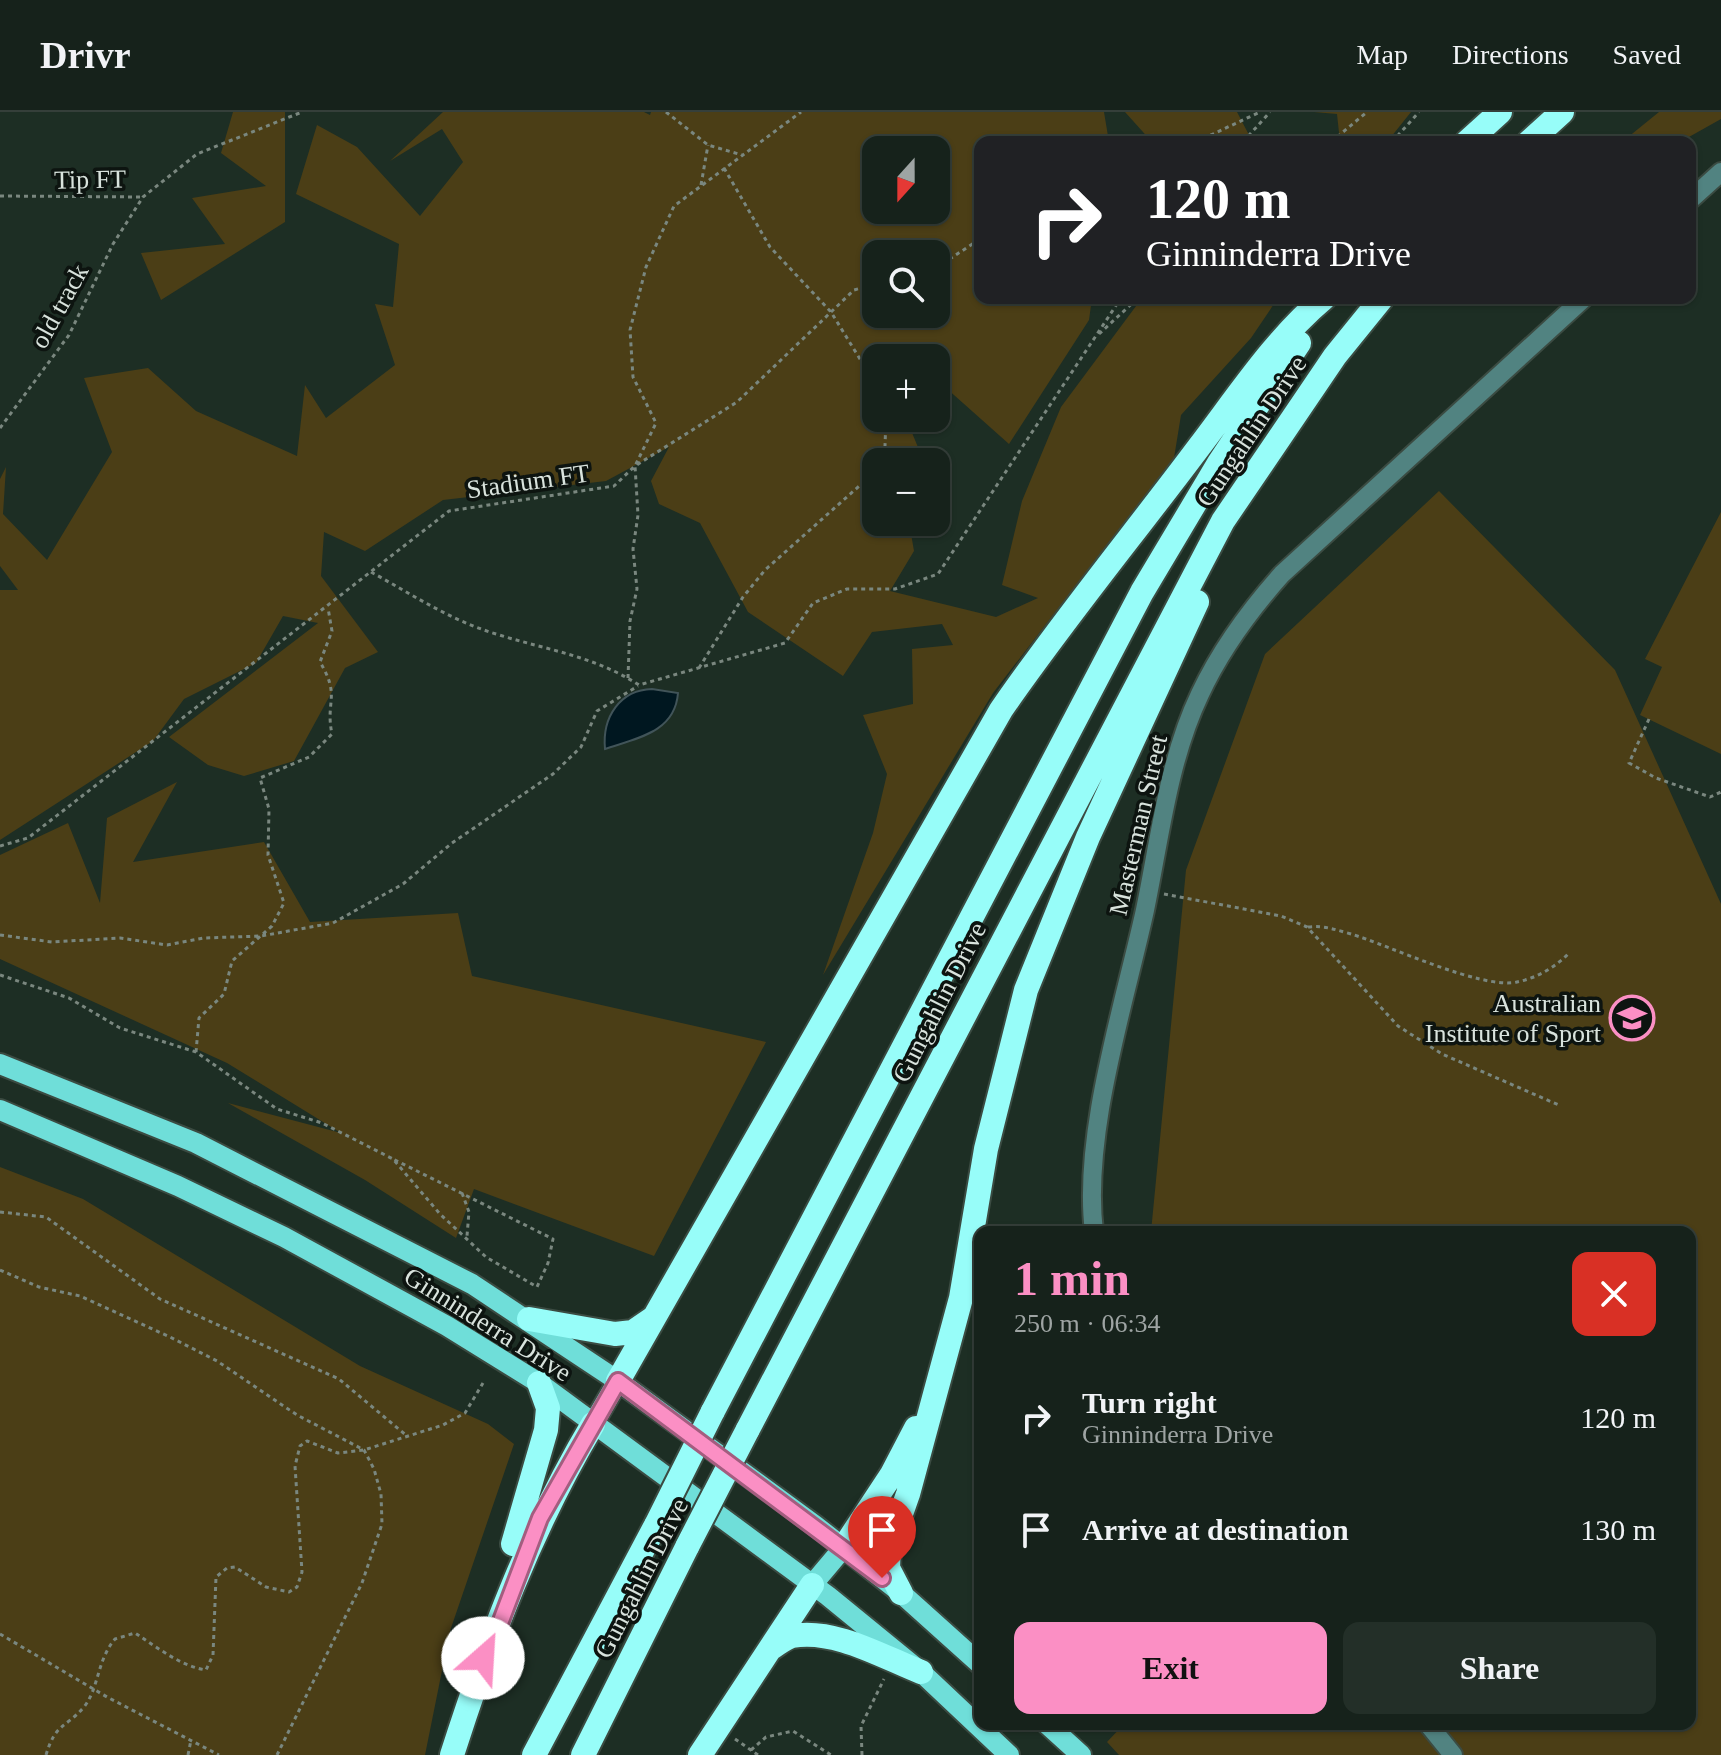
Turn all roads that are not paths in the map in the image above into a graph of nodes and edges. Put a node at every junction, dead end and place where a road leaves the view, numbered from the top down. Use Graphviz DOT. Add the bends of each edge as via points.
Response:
graph roads {
  1 [pos="1500,112"];
  2 [pos="1562,112"];
  3 [pos="1474,136"];
  4 [pos="1536,136"];
  5 [pos="1721,172"];
  6 [pos="1696,195"];
  7 [pos="1318,304"];
  8 [pos="1322,304"];
  9 [pos="1377,304"];
  10 [pos="1577,304"];
  11 [pos="1288,426"];
  12 [pos="0,1064"];
  13 [pos="0,1110"];
  14 [pos="1094,1226"];
  15 [pos="656,1317"];
  16 [pos="529,1319"];
  17 [pos="618,1381"];
  18 [pos="539,1383"];
  19 [pos="937,1386"];
  20 [pos="593,1424"];
  21 [pos="844,1547"];
  22 [pos="812,1585"];
  23 [pos="901,1593"];
  24 [pos="768,1650"];
  25 [pos="483,1658"];
  26 [pos="974,1659"];
  27 [pos="921,1672"];
  28 [pos="974,1722"];
  29 [pos="982,1730"];
  30 [pos="1054,1730"];
  31 [pos="1433,1730"];
  32 [pos="452,1755"];
  33 [pos="534,1755"];
  34 [pos="583,1755"];
  35 [pos="700,1755"];
  36 [pos="1009,1755"];
  37 [pos="1081,1755"];
  38 [pos="1453,1755"];
  1 -- 3 [label="highway"];
  2 -- 4 [label="highway"];
  5 -- 6 [label="street"];
  7 -- 15 [label="highway" via="1299,319 1257,372 1001,710"];
  8 -- 33 [label="highway, Gungahlin Drive, bridge" via="1142,592"];
  9 -- 11 [label="highway, Gungahlin Drive"];
  10 -- 14 [label="street, Masterman Street" via="1282,574 1245,617 1199,694 1182,740 1101,1116 1094,1160"];
  11 -- 19 [label="highway" via="1122,761 1031,977 986,1149 961,1298"];
  11 -- 34 [label="highway, Gungahlin Drive, bridge" via="1223,521 1177,606"];
  12 -- 16 [label="main road, Ginninderra Drive" via="252,1169"];
  13 -- 18 [label="main road, Ginninderra Drive" via="284,1237 434,1318"];
  15 -- 16 [label="highway" via="633,1332 615,1334"];
  15 -- 17 [label="highway"];
  16 -- 17 [label="main road, Ginninderra Drive"];
  17 -- 20 [label="main road"];
  17 -- 21 [label="main road, Ginninderra Drive"];
  18 -- 20 [label="main road, Ginninderra Drive"];
  18 -- 25 [label="highway" via="548,1408 546,1430 521,1522 486,1617"];
  19 -- 21 [label="highway" via="892,1474"];
  19 -- 23 [label="highway" via="889,1548 888,1568"];
  20 -- 22 [label="main road, Ginninderra Drive"];
  20 -- 25 [label="highway" via="540,1518"];
  21 -- 22 [label="main road"];
  21 -- 23 [label="main road, Ginninderra Drive"];
  22 -- 24 [label="highway"];
  22 -- 27 [label="main road, Ginninderra Drive"];
  23 -- 26 [label="main road, Ginninderra Drive"];
  24 -- 27 [label="highway" via="788,1636 808,1635 854,1644"];
  24 -- 35 [label="highway"];
  25 -- 32 [label="highway"];
  27 -- 28 [label="main road, Ginninderra Drive"];
  29 -- 36 [label="main road, Ginninderra Drive"];
  30 -- 37 [label="main road"];
  31 -- 38 [label="street"];
}
